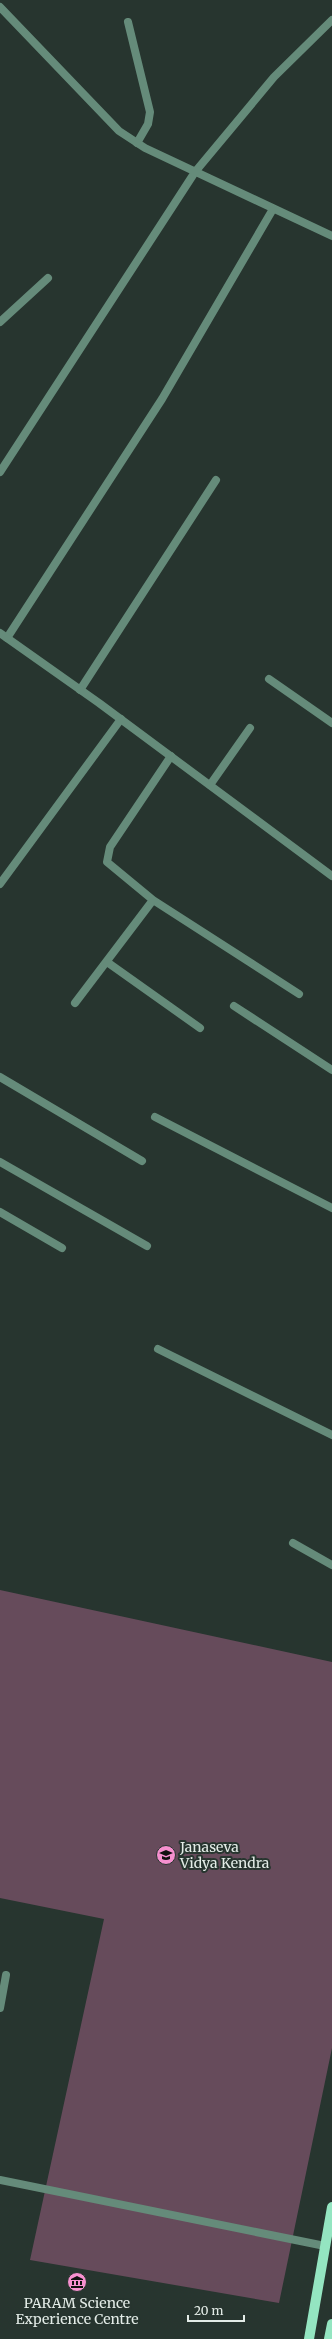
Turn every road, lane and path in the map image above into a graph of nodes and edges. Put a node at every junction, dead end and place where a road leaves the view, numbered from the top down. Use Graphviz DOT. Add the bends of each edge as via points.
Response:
graph roads {
  1 [pos="0,7"];
  2 [pos="332,20"];
  3 [pos="128,22"];
  4 [pos="137,143"];
  5 [pos="194,172"];
  6 [pos="273,209"];
  7 [pos="332,236"];
  8 [pos="48,278"];
  9 [pos="0,322"];
  10 [pos="0,472"];
  11 [pos="216,480"];
  12 [pos="0,633"];
  13 [pos="7,638"];
  14 [pos="269,679"];
  15 [pos="80,690"];
  16 [pos="121,719"];
  17 [pos="332,723"];
  18 [pos="250,728"];
  19 [pos="171,756"];
  20 [pos="210,785"];
  21 [pos="332,876"];
  22 [pos="0,884"];
  23 [pos="153,900"];
  24 [pos="107,962"];
  25 [pos="299,994"];
  26 [pos="75,1003"];
  27 [pos="234,1006"];
  28 [pos="200,1028"];
  29 [pos="332,1070"];
  30 [pos="0,1077"];
  31 [pos="155,1117"];
  32 [pos="0,1162"];
  33 [pos="142,1162"];
  34 [pos="332,1208"];
  35 [pos="0,1212"];
  36 [pos="147,1246"];
  37 [pos="62,1248"];
  38 [pos="158,1349"];
  39 [pos="332,1435"];
  40 [pos="293,1543"];
  41 [pos="332,1565"];
  42 [pos="6,1975"];
  43 [pos="0,2008"];
  44 [pos="0,2180"];
  45 [pos="332,2207"];
  46 [pos="325,2246"];
  47 [pos="332,2324"];
  48 [pos="309,2339"];
  49 [pos="330,2339"];
  1 -- 4 [label="street" via="119,131"];
  2 -- 5 [label="street" via="274,77"];
  3 -- 4 [label="street" via="150,112 148,124"];
  4 -- 5 [label="street"];
  5 -- 6 [label="street"];
  5 -- 10 [label="street"];
  6 -- 7 [label="street"];
  6 -- 13 [label="street" via="162,399"];
  8 -- 9 [label="street"];
  11 -- 15 [label="street"];
  12 -- 13 [label="street"];
  13 -- 15 [label="street"];
  14 -- 17 [label="street"];
  15 -- 16 [label="street"];
  16 -- 19 [label="street"];
  16 -- 22 [label="street"];
  18 -- 20 [label="street"];
  19 -- 20 [label="street"];
  19 -- 23 [label="street" via="110,847 107,862"];
  20 -- 21 [label="street"];
  23 -- 24 [label="street"];
  23 -- 25 [label="street"];
  24 -- 26 [label="street"];
  24 -- 28 [label="street"];
  27 -- 29 [label="street"];
  30 -- 33 [label="street"];
  31 -- 34 [label="street"];
  32 -- 36 [label="street"];
  35 -- 37 [label="street"];
  38 -- 39 [label="street"];
  40 -- 41 [label="street"];
  42 -- 43 [label="street"];
  44 -- 46 [label="street"];
  45 -- 46 [label="main road"];
  46 -- 48 [label="main road"];
  47 -- 49 [label="main road"];
}
